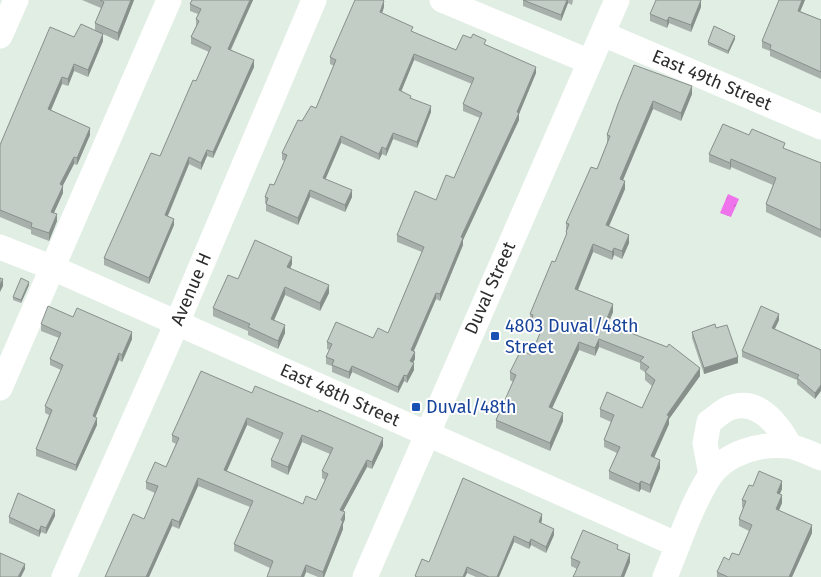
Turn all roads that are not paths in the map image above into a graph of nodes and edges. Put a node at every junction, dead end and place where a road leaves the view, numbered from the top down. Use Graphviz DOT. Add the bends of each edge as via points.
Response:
graph roads {
  1 [pos="16,0"];
  2 [pos="169,0"];
  3 [pos="314,0"];
  4 [pos="442,0"];
  5 [pos="617,0"];
  6 [pos="470,5"];
  7 [pos="603,34"];
  8 [pos="0,36"];
  9 [pos="590,62"];
  10 [pos="821,127"];
  11 [pos="0,248"];
  12 [pos="53,268"];
  13 [pos="177,323"];
  14 [pos="0,388"];
  15 [pos="426,433"];
  16 [pos="790,446"];
  17 [pos="821,458"];
  18 [pos="711,475"];
  19 [pos="678,545"];
  20 [pos="64,577"];
  21 [pos="365,577"];
  22 [pos="665,577"];
  1 -- 8 [label="street"];
  2 -- 12 [label="street"];
  3 -- 13 [label="street, Avenue H"];
  4 -- 6 [label="street"];
  5 -- 7 [label="street, Duval Street"];
  6 -- 9 [label="street"];
  7 -- 9 [label="street, Duval Street"];
  7 -- 10 [label="street, East 49th Street"];
  9 -- 15 [label="street, Duval Street"];
  11 -- 12 [label="street, East 48th Street"];
  12 -- 13 [label="street, East 48th Street"];
  12 -- 14 [label="street"];
  13 -- 15 [label="street, East 48th Street"];
  13 -- 20 [label="street, Avenue H"];
  15 -- 19 [label="street, East 48th Street"];
  15 -- 21 [label="street, Duval Street"];
  16 -- 17 [label="street"];
  16 -- 18 [label="street" via="767,446 746,451 727,460"];
  16 -- 18 [label="street" via="766,412 750,406 729,408 709,422 705,443"];
  18 -- 19 [label="street"];
  19 -- 22 [label="street"];
}
